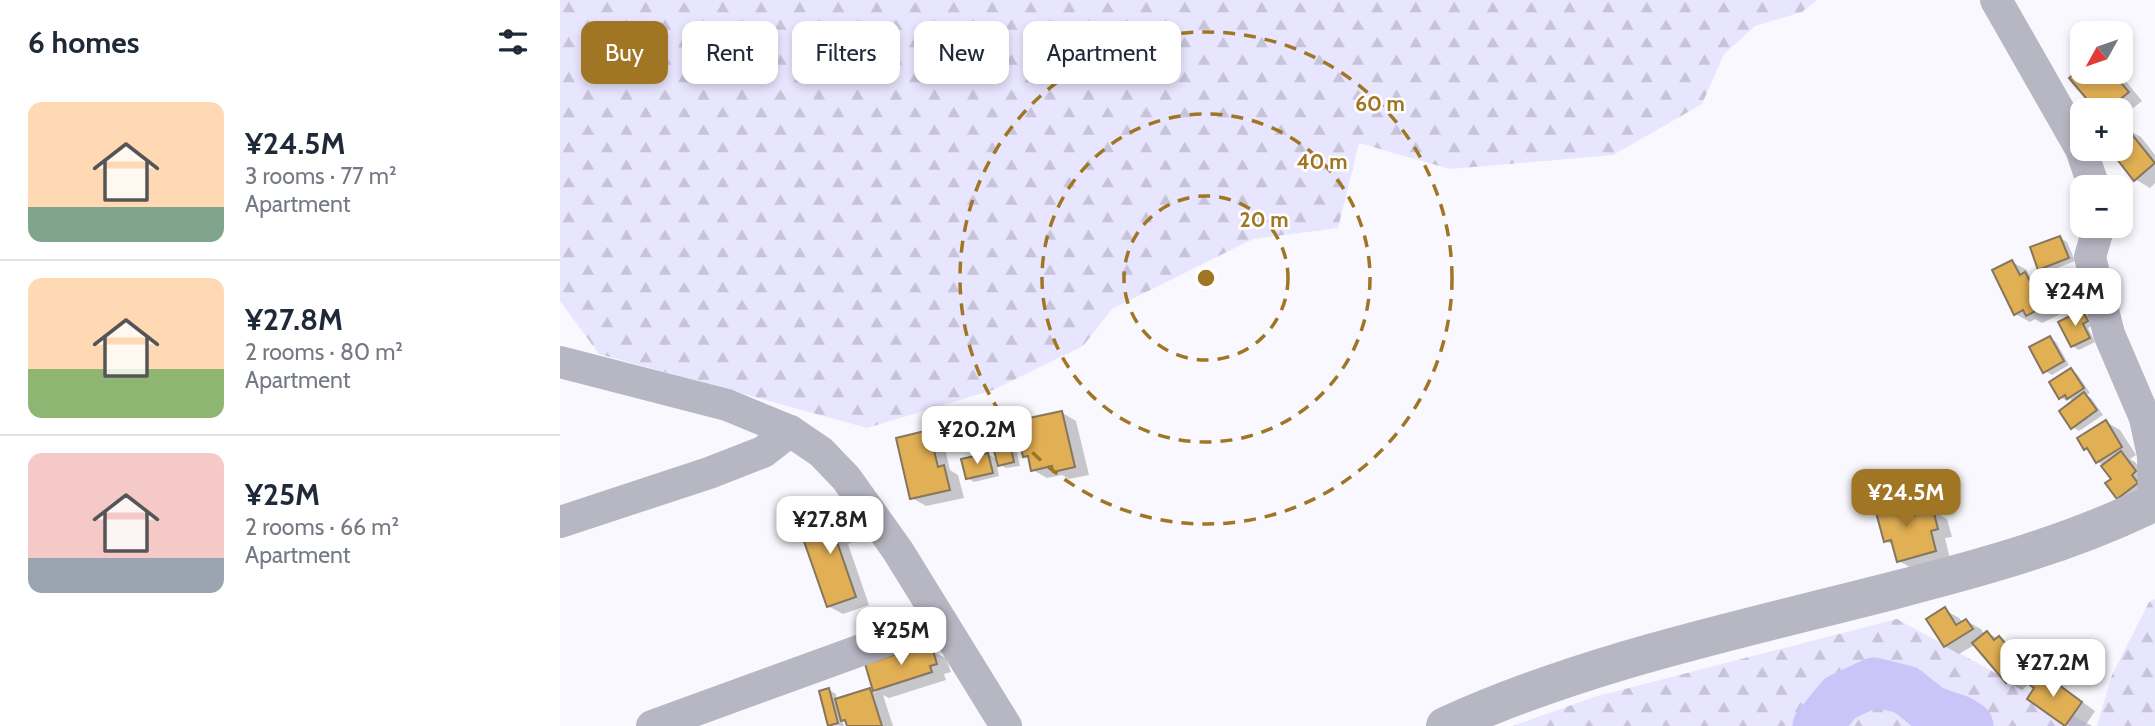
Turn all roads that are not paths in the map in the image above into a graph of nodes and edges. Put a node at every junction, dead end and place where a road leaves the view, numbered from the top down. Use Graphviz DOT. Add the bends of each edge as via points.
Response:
graph roads {
  1 [pos="1996,0"];
  2 [pos="2090,175"];
  3 [pos="2096,238"];
  4 [pos="560,362"];
  5 [pos="790,431"];
  6 [pos="2154,503"];
  7 [pos="560,522"];
  8 [pos="941,621"];
  9 [pos="652,726"];
  10 [pos="1006,726"];
  11 [pos="1445,726"];
  1 -- 2 [label="street" via="2081,149"];
  3 -- 6 [label="street" via="2090,257 2109,334 2145,418 2153,456"];
  4 -- 5 [label="street" via="727,405"];
  5 -- 7 [label="street" via="763,452"];
  5 -- 8 [label="street" via="821,452 846,478"];
  6 -- 11 [label="street" via="2099,528 1983,567 1554,682"];
  8 -- 9 [label="street"];
  8 -- 10 [label="street"];
}
